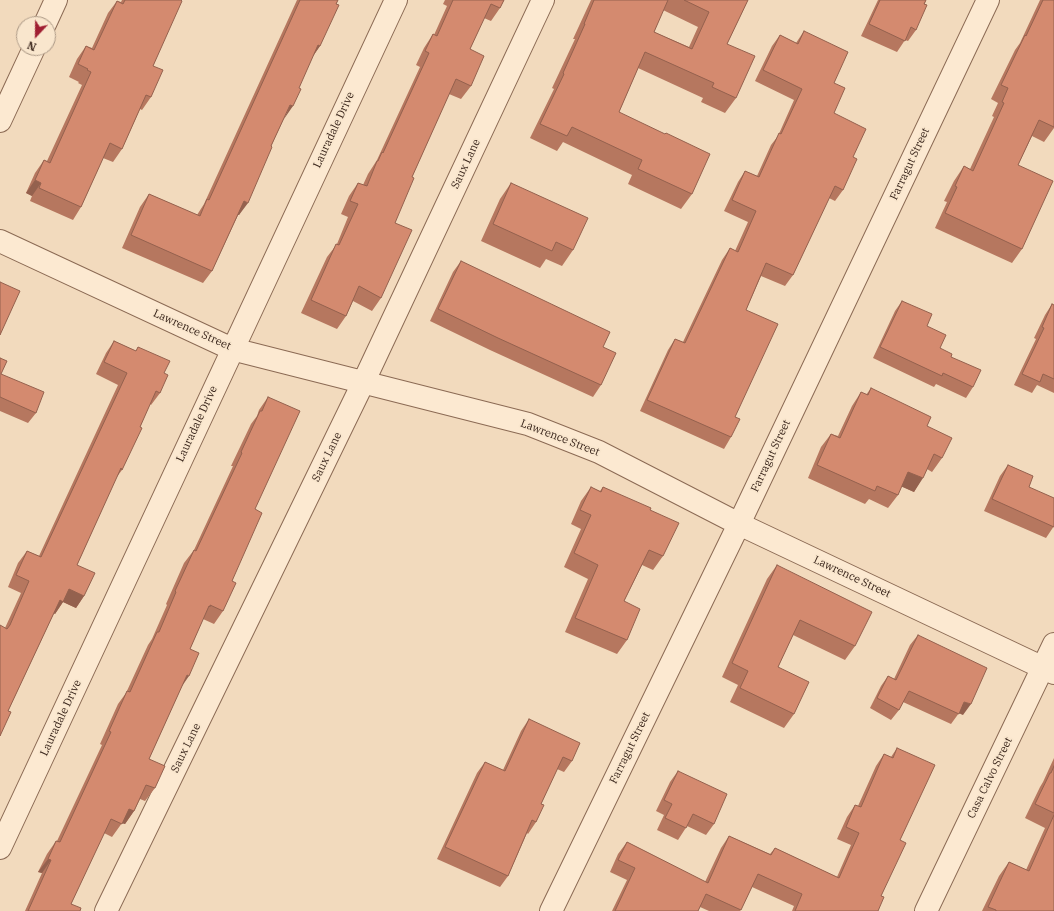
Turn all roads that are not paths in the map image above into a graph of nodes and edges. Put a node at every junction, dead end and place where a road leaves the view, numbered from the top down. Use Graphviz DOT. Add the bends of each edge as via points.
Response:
graph roads {
  1 [pos="56,0"];
  2 [pos="396,0"];
  3 [pos="543,0"];
  4 [pos="988,0"];
  5 [pos="49,16"];
  6 [pos="30,56"];
  7 [pos="0,121"];
  8 [pos="0,241"];
  9 [pos="232,349"];
  10 [pos="364,381"];
  11 [pos="738,524"];
  12 [pos="1054,644"];
  13 [pos="1049,670"];
  14 [pos="0,848"];
  15 [pos="106,911"];
  16 [pos="551,911"];
  17 [pos="926,911"];
  1 -- 5 [label="street"];
  2 -- 9 [label="street, Lauradale Drive"];
  3 -- 10 [label="street, Saux Lane"];
  4 -- 11 [label="street, Farragut Street"];
  6 -- 7 [label="street"];
  8 -- 9 [label="street, Lawrence Street"];
  9 -- 10 [label="street, Lawrence Street"];
  9 -- 14 [label="street, Lauradale Drive"];
  10 -- 11 [label="street, Lawrence Street" via="528,424 599,452"];
  10 -- 15 [label="street, Saux Lane"];
  11 -- 13 [label="street, Lawrence Street"];
  11 -- 16 [label="street, Farragut Street"];
  12 -- 13 [label="street, Casa Calvo Street"];
  13 -- 17 [label="street, Casa Calvo Street"];
}
